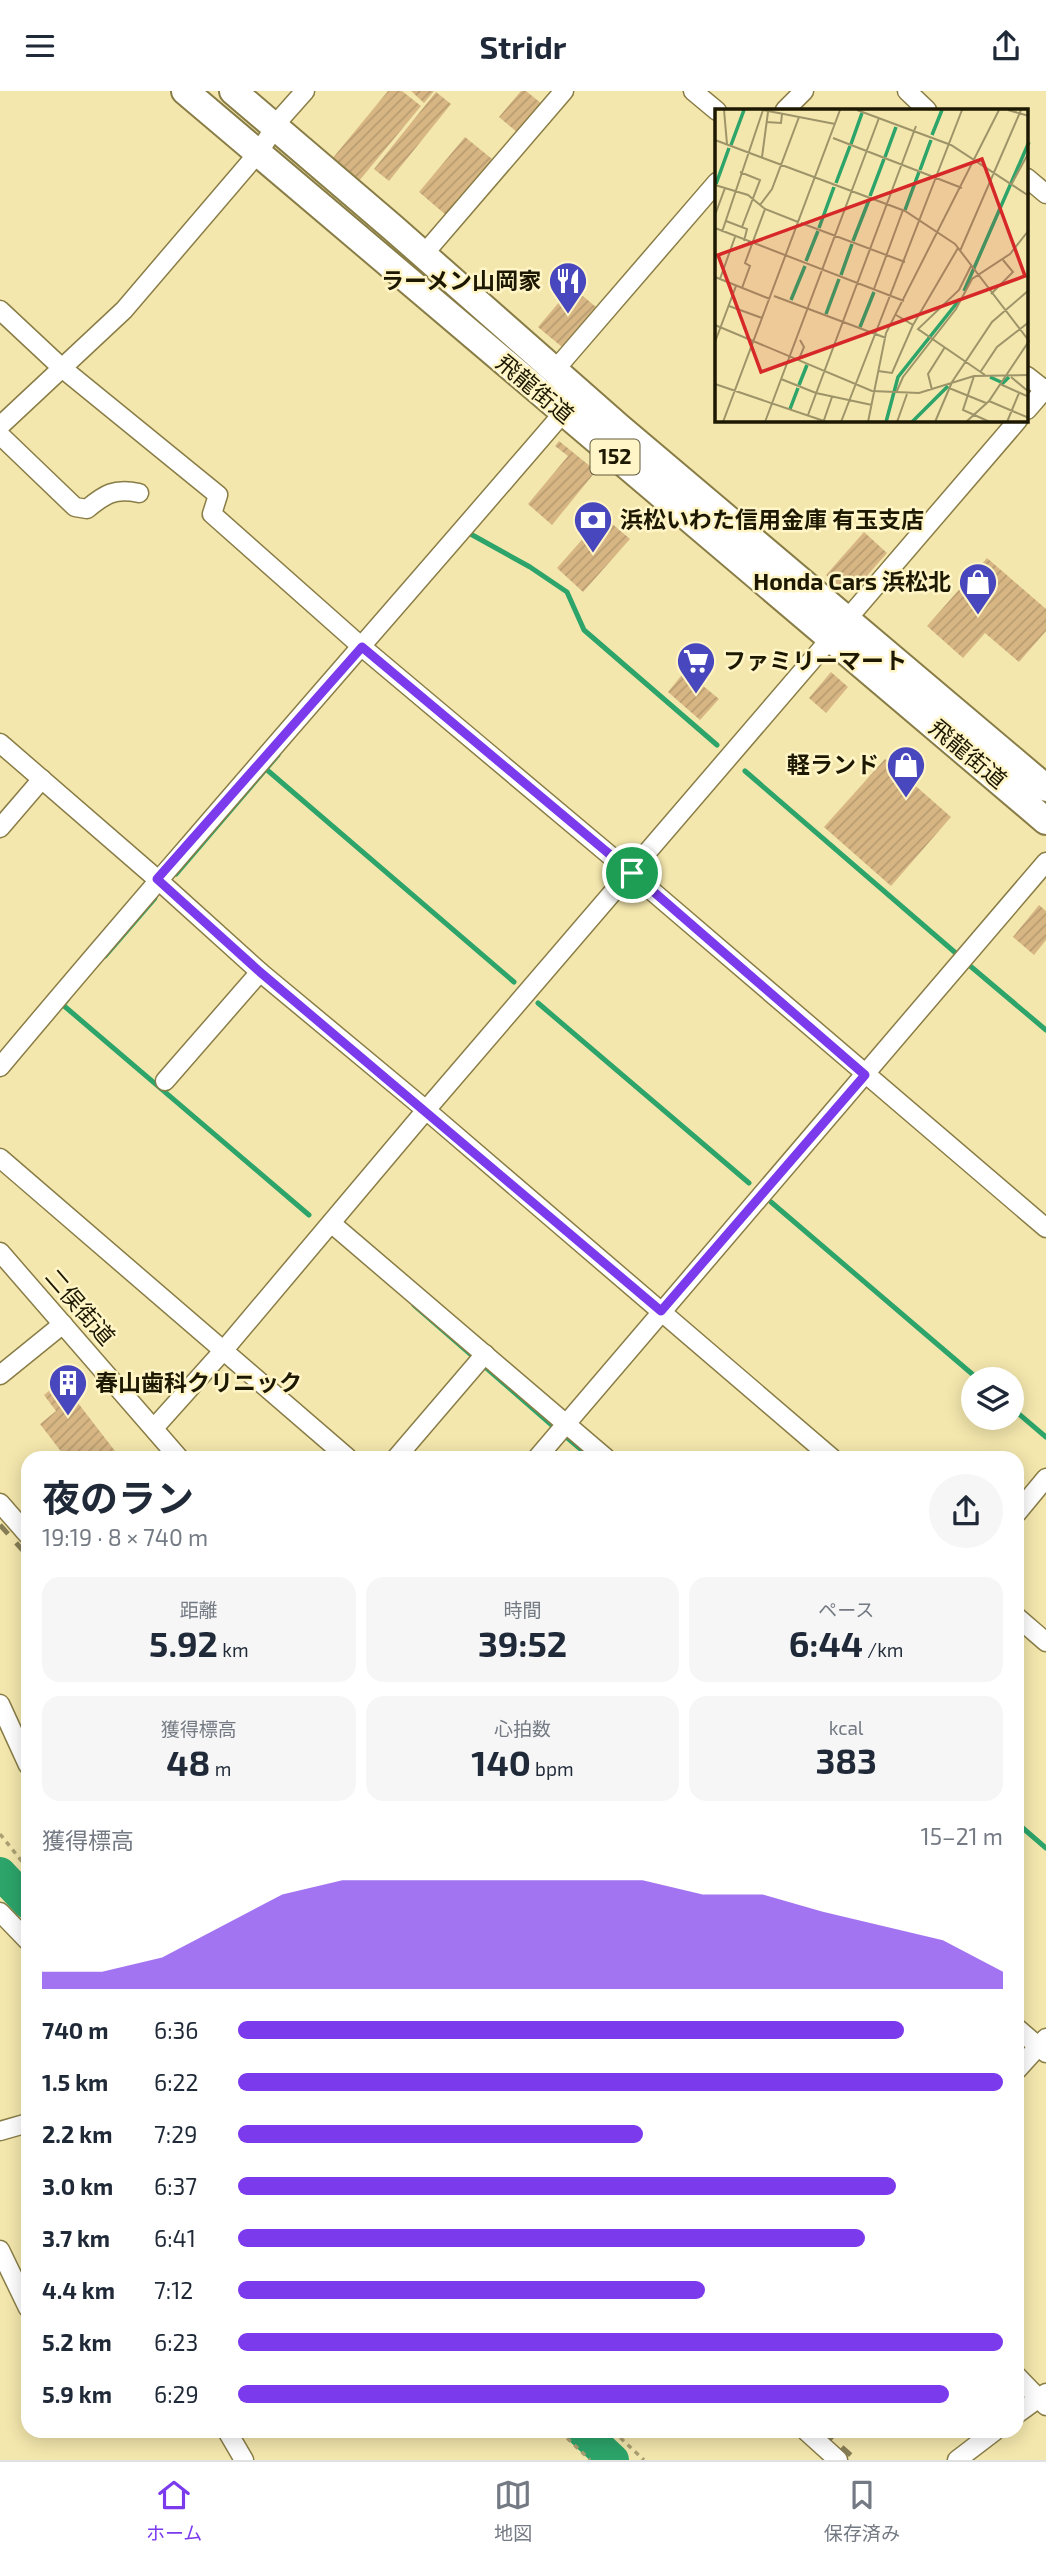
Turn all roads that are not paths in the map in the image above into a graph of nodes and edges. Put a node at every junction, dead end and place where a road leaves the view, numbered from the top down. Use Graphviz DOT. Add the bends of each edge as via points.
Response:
graph roads {
  1 [pos="185,91"];
  2 [pos="233,91"];
  3 [pos="305,91"];
  4 [pos="564,91"];
  5 [pos="693,91"];
  6 [pos="804,91"];
  7 [pos="907,91"];
  8 [pos="715,109"];
  9 [pos="786,109"];
  10 [pos="926,109"];
  11 [pos="275,127"];
  12 [pos="258,153"];
  13 [pos="1028,179"];
  14 [pos="715,184"];
  15 [pos="1046,194"];
  16 [pos="423,255"];
  17 [pos="0,310"];
  18 [pos="62,368"];
  19 [pos="554,371"];
  20 [pos="1028,377"];
  21 [pos="1045,390"];
  22 [pos="1028,409"];
  23 [pos="563,413"];
  24 [pos="1016,422"];
  25 [pos="0,426"];
  26 [pos="0,435"];
  27 [pos="138,493"];
  28 [pos="839,629"];
  29 [pos="362,647"];
  30 [pos="0,743"];
  31 [pos="42,779"];
  32 [pos="1046,788"];
  33 [pos="1046,821"];
  34 [pos="0,828"];
  35 [pos="1046,862"];
  36 [pos="632,873"];
  37 [pos="157,879"];
  38 [pos="260,972"];
  39 [pos="0,1067"];
  40 [pos="865,1075"];
  41 [pos="164,1081"];
  42 [pos="426,1110"];
  43 [pos="0,1158"];
  44 [pos="331,1223"];
  45 [pos="1046,1228"];
  46 [pos="0,1252"];
  47 [pos="661,1311"];
  48 [pos="62,1324"];
  49 [pos="223,1351"];
  50 [pos="484,1355"];
  51 [pos="0,1375"];
  52 [pos="566,1424"];
  53 [pos="154,1428"];
  54 [pos="173,1451"];
  55 [pos="340,1451"];
  56 [pos="402,1451"];
  57 [pos="543,1451"];
  58 [pos="598,1451"];
  59 [pos="824,1451"];
  60 [pos="1046,1478"];
  61 [pos="0,1503"];
  62 [pos="1024,1505"];
  63 [pos="21,1527"];
  64 [pos="1024,1623"];
  65 [pos="1046,1642"];
  66 [pos="0,1704"];
  67 [pos="21,1750"];
  68 [pos="0,1912"];
  69 [pos="21,1934"];
  70 [pos="1024,2033"];
  71 [pos="1043,2046"];
  72 [pos="1024,2064"];
  73 [pos="21,2125"];
  74 [pos="0,2131"];
  75 [pos="0,2250"];
  76 [pos="21,2294"];
  77 [pos="1024,2382"];
  78 [pos="1043,2399"];
  79 [pos="1024,2410"];
  80 [pos="231,2438"];
  81 [pos="814,2438"];
  82 [pos="986,2438"];
  83 [pos="244,2460"];
  84 [pos="838,2460"];
  85 [pos="957,2460"];
  1 -- 12 [label="highway, 飛龍街道 / 152"];
  2 -- 11 [label="highway, 飛龍街道 / 152"];
  3 -- 11 [label="street"];
  4 -- 16 [label="street"];
  5 -- 8 [label="street"];
  6 -- 9 [label="street"];
  7 -- 10 [label="street"];
  11 -- 12 [label="street"];
  11 -- 16 [label="highway, 飛龍街道 / 152"];
  12 -- 18 [label="street" via="124,310"];
  12 -- 23 [label="highway, 飛龍街道 / 152"];
  13 -- 15 [label="street"];
  14 -- 19 [label="street"];
  16 -- 19 [label="highway, 飛龍街道 / 152"];
  17 -- 18 [label="street"];
  18 -- 25 [label="street"];
  18 -- 29 [label="street" via="218,495 212,513"];
  19 -- 28 [label="highway, 飛龍街道 / 152"];
  20 -- 21 [label="street"];
  21 -- 22 [label="street"];
  23 -- 28 [label="highway, 飛龍街道 / 152"];
  23 -- 29 [label="street"];
  24 -- 28 [label="street"];
  26 -- 27 [label="street" via="75,507 87,509 107,493"];
  28 -- 32 [label="highway, 飛龍街道 / 152"];
  28 -- 33 [label="highway, 飛龍街道 / 152"];
  28 -- 36 [label="street"];
  29 -- 36 [label="street"];
  29 -- 37 [label="street"];
  30 -- 31 [label="street"];
  31 -- 34 [label="street"];
  31 -- 37 [label="street"];
  35 -- 40 [label="street"];
  36 -- 40 [label="street"];
  36 -- 42 [label="street"];
  37 -- 38 [label="street"];
  37 -- 39 [label="street"];
  38 -- 41 [label="street"];
  38 -- 42 [label="street"];
  40 -- 45 [label="street"];
  40 -- 47 [label="street"];
  42 -- 44 [label="street"];
  42 -- 47 [label="street"];
  43 -- 49 [label="street"];
  44 -- 49 [label="street"];
  44 -- 50 [label="street"];
  46 -- 48 [label="street, 二俣街道"];
  47 -- 52 [label="street"];
  47 -- 59 [label="street"];
  48 -- 51 [label="street"];
  48 -- 53 [label="street, 二俣街道"];
  49 -- 53 [label="street"];
  49 -- 55 [label="street"];
  50 -- 52 [label="street"];
  50 -- 56 [label="street"];
  52 -- 57 [label="street"];
  52 -- 58 [label="street"];
  53 -- 54 [label="street, 二俣街道"];
  60 -- 62 [label="street"];
  61 -- 63 [label="street"];
  64 -- 65 [label="street"];
  66 -- 67 [label="street"];
  68 -- 69 [label="street"];
  70 -- 71 [label="street"];
  71 -- 72 [label="street"];
  73 -- 74 [label="street"];
  75 -- 76 [label="street"];
  77 -- 78 [label="street"];
  78 -- 79 [label="street"];
  80 -- 83 [label="street"];
  81 -- 84 [label="street"];
  82 -- 85 [label="street"];
}
